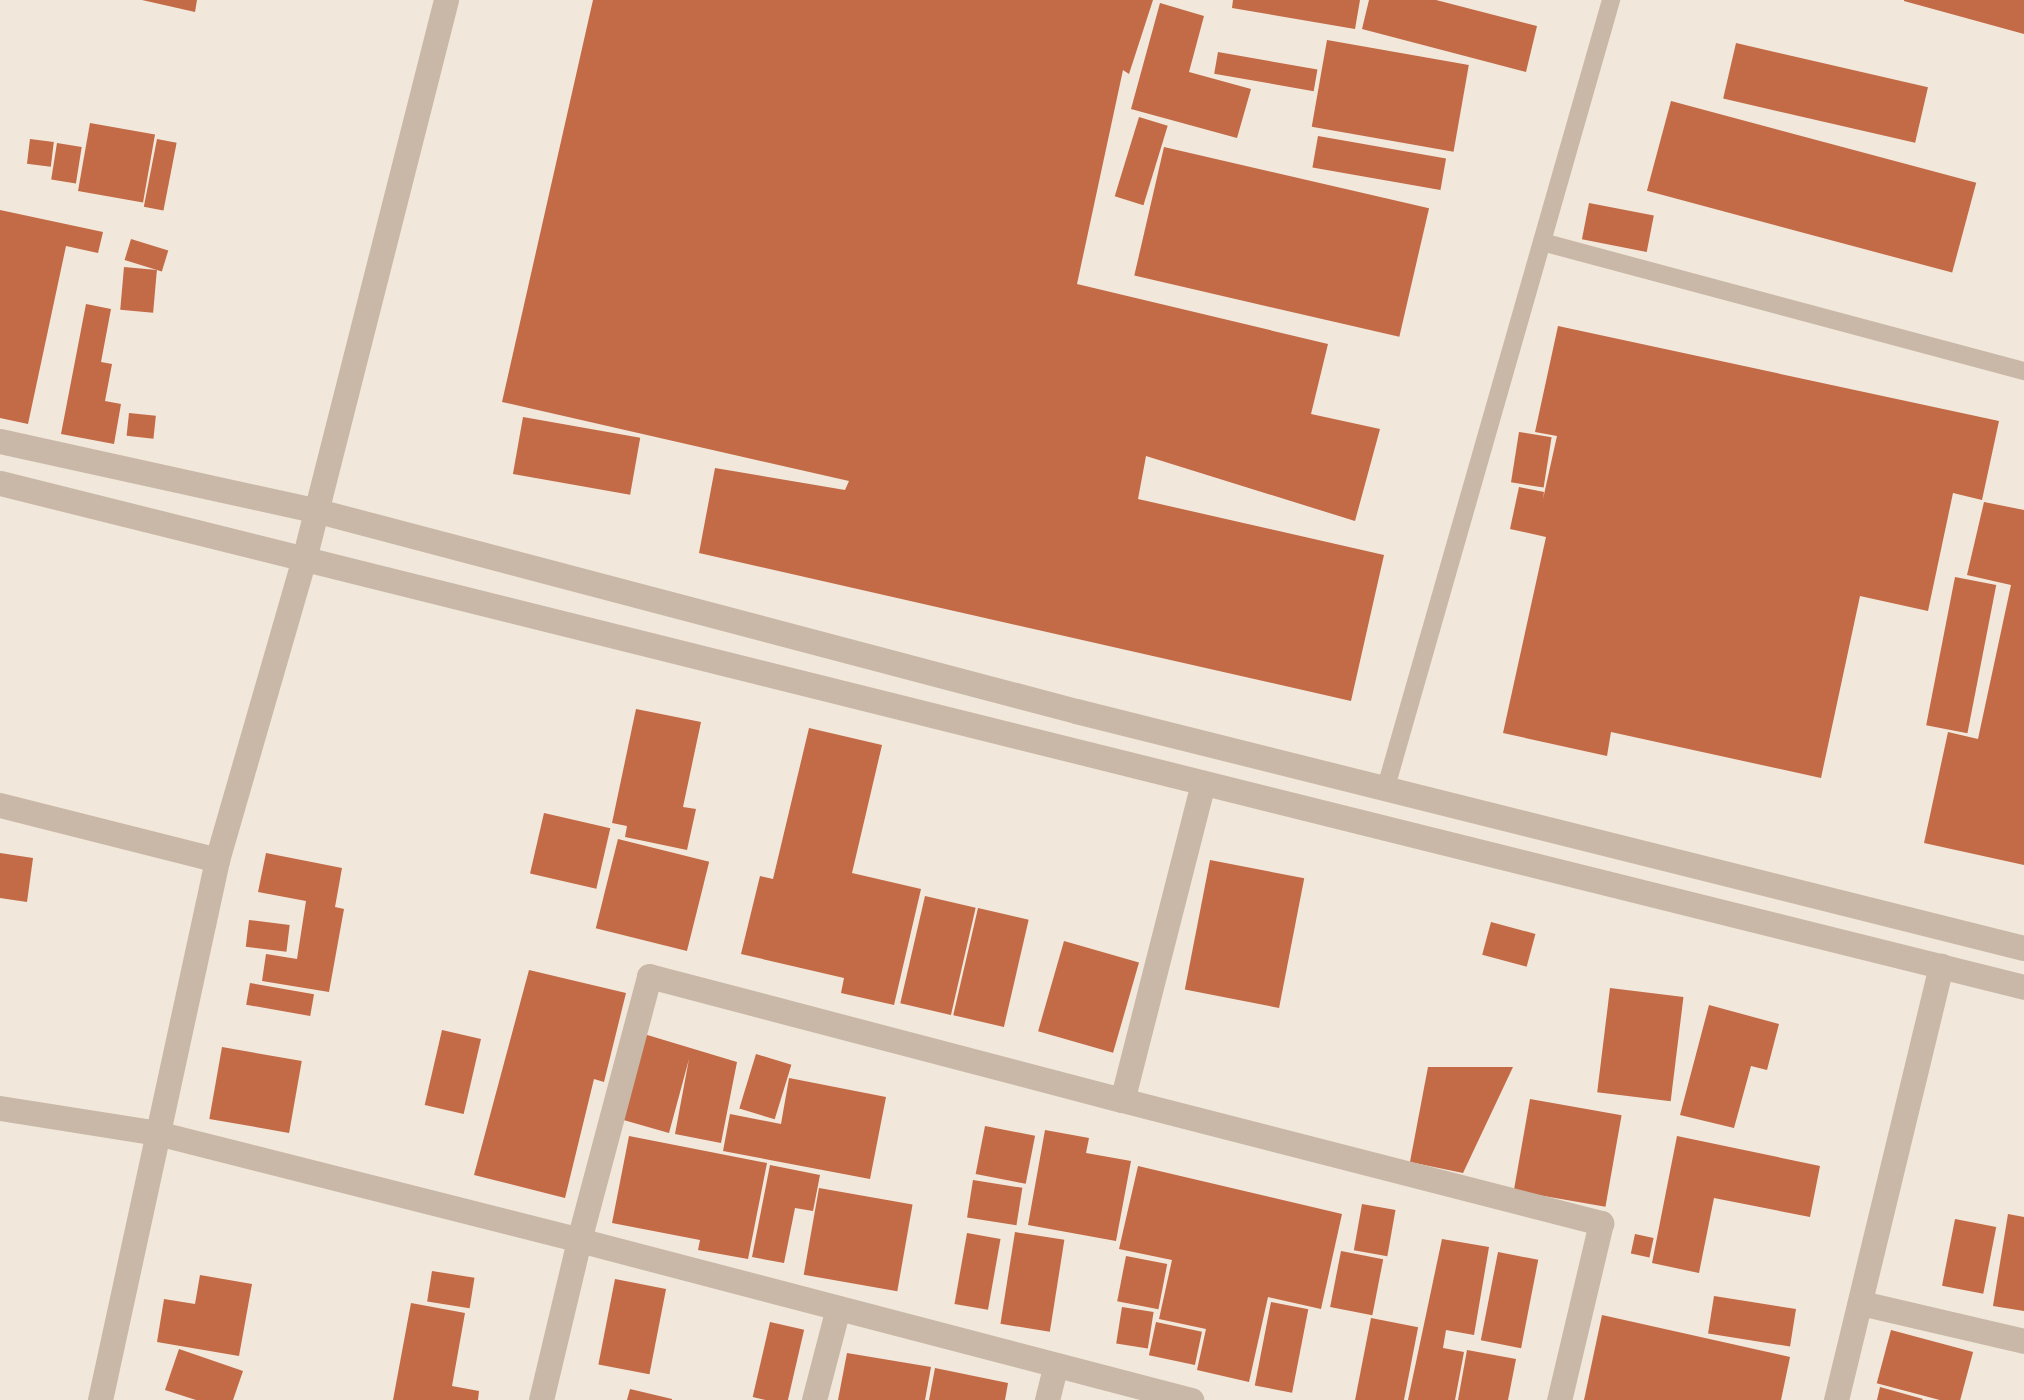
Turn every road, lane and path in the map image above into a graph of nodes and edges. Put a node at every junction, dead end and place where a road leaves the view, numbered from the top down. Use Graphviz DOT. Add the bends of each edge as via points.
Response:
graph roads {
  1 [pos="446,0"];
  2 [pos="1611,0"];
  3 [pos="1542,242"];
  4 [pos="2024,372"];
  5 [pos="0,442"];
  6 [pos="0,483"];
  7 [pos="318,511"];
  8 [pos="304,559"];
  9 [pos="1076,711"];
  10 [pos="1067,749"];
  11 [pos="1203,782"];
  12 [pos="1386,788"];
  13 [pos="0,806"];
  14 [pos="217,860"];
  15 [pos="2024,948"];
  16 [pos="1941,966"];
  17 [pos="2024,987"];
  18 [pos="1122,1100"];
  19 [pos="0,1108"];
  20 [pos="157,1133"];
  21 [pos="579,1240"];
  22 [pos="1861,1304"];
  23 [pos="838,1308"];
  24 [pos="2024,1341"];
  25 [pos="1056,1365"];
  26 [pos="100,1400"];
  27 [pos="541,1400"];
  28 [pos="814,1400"];
  29 [pos="1048,1400"];
  30 [pos="1191,1400"];
  31 [pos="1558,1400"];
  32 [pos="1836,1400"];
  1 -- 7 [label="street"];
  2 -- 3 [label="lane"];
  3 -- 4 [label="lane"];
  3 -- 12 [label="lane"];
  5 -- 7 [label="street"];
  6 -- 8 [label="street"];
  7 -- 8 [label="street"];
  7 -- 9 [label="street"];
  8 -- 10 [label="street"];
  8 -- 14 [label="street"];
  9 -- 10 [label="street"];
  9 -- 12 [label="street"];
  10 -- 11 [label="street"];
  11 -- 16 [label="street"];
  11 -- 18 [label="street"];
  12 -- 15 [label="street"];
  13 -- 14 [label="street"];
  14 -- 20 [label="street"];
  16 -- 17 [label="street"];
  16 -- 22 [label="street"];
  18 -- 21 [label="street" via="649,976"];
  18 -- 31 [label="street" via="1602,1223"];
  19 -- 20 [label="street"];
  20 -- 21 [label="street"];
  20 -- 26 [label="street"];
  21 -- 23 [label="street"];
  21 -- 27 [label="street"];
  22 -- 24 [label="street"];
  22 -- 32 [label="street"];
  23 -- 25 [label="street"];
  23 -- 28 [label="street"];
  25 -- 29 [label="street"];
  25 -- 30 [label="street"];
}
